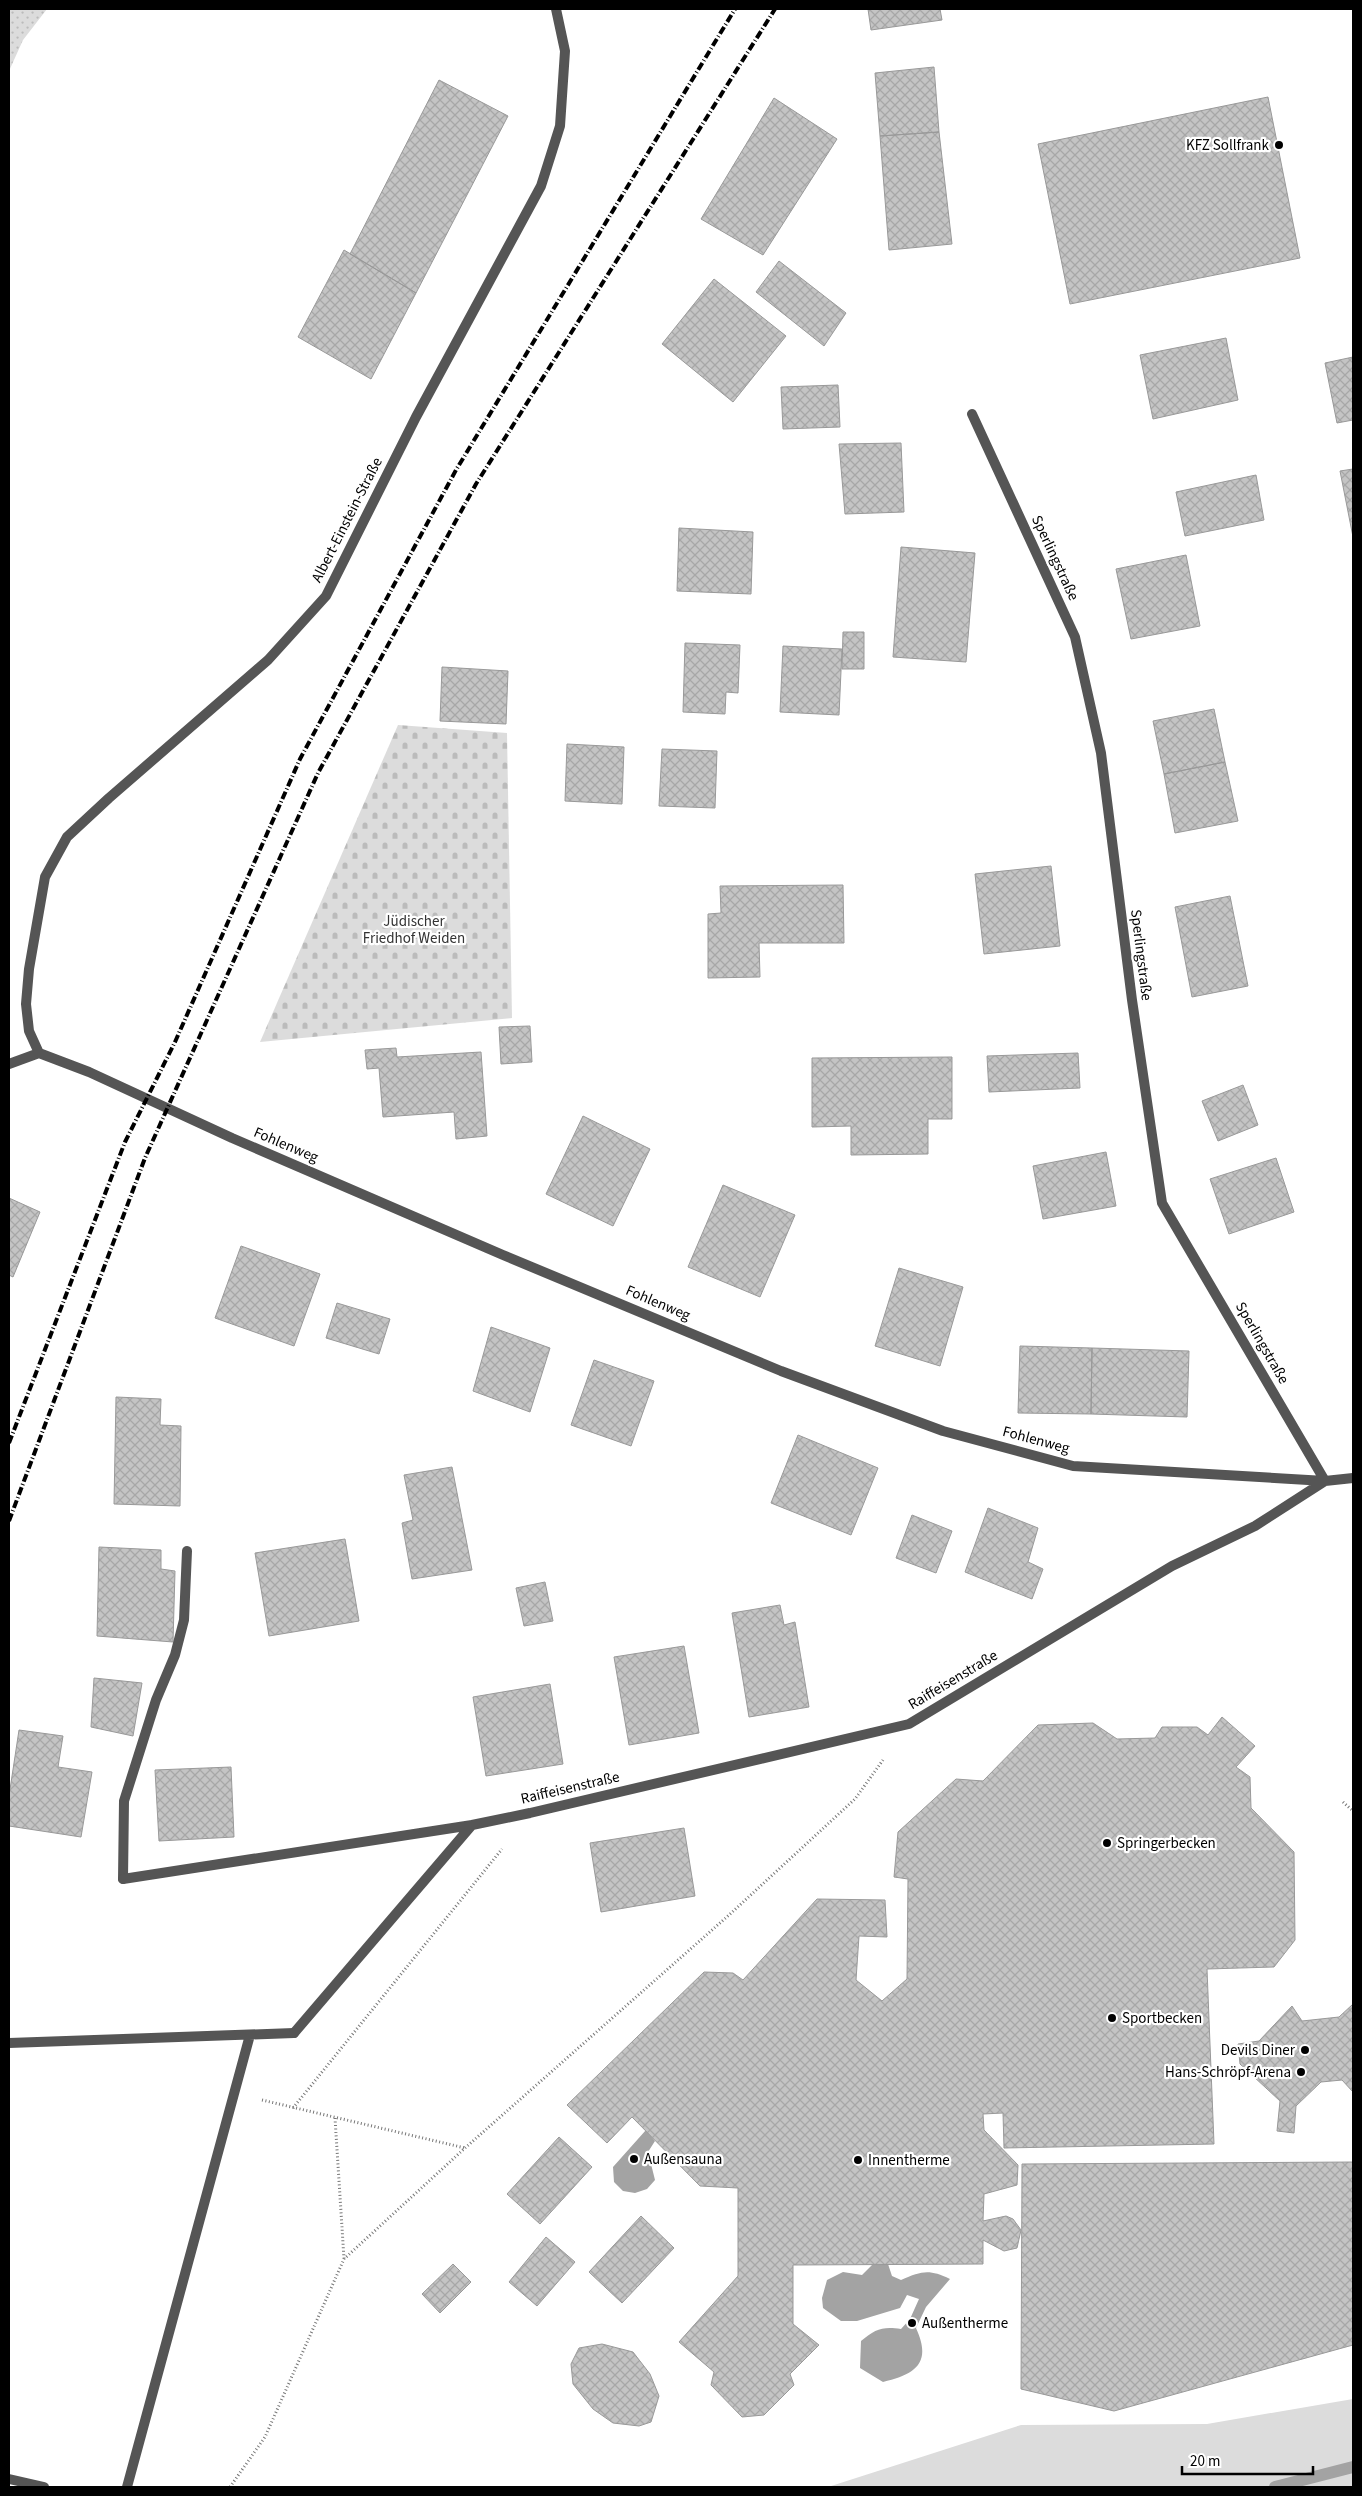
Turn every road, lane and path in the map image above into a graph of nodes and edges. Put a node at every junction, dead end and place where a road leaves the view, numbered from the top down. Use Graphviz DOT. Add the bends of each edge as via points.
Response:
graph roads {
  1 [pos="556,9"];
  2 [pos="972,414"];
  3 [pos="39,1053"];
  4 [pos="9,1064"];
  5 [pos="1353,1478"];
  6 [pos="1326,1481"];
  7 [pos="187,1551"];
  8 [pos="909,1724"];
  9 [pos="1343,1802"];
  10 [pos="1353,1811"];
  11 [pos="530,1813"];
  12 [pos="472,1825"];
  13 [pos="250,2035"];
  14 [pos="9,2043"];
  15 [pos="236,2094"];
  16 [pos="293,2108"];
  17 [pos="335,2118"];
  18 [pos="466,2148"];
  19 [pos="344,2259"];
  20 [pos="9,2479"];
  21 [pos="44,2487"];
  22 [pos="127,2487"];
  23 [pos="230,2487"];
  1 -- 3 [label="street, Albert-Einstein-Straße" via="565,51 560,126 541,186 416,417 326,596 268,660 67,837 45,877 26,1004 29,1031"];
  2 -- 6 [label="street, Sperlingstraße" via="1075,636 1101,753 1162,1204"];
  3 -- 4 [label="street"];
  3 -- 6 [label="street, Fohlenweg" via="89,1072 232,1138 503,1255 781,1371 944,1431 1073,1466"];
  5 -- 6 [label="street, Raiffeisenstraße"];
  6 -- 8 [label="street, Raiffeisenstraße" via="1255,1526 1172,1566"];
  7 -- 12 [label="street, Raiffeisenstraße" via="184,1620 124,1801 123,1879"];
  8 -- 11 [label="street, Raiffeisenstraße"];
  8 -- 18 [label="path" via="855,1799 722,1922"];
  9 -- 10 [label="path"];
  11 -- 12 [label="street, Raiffeisenstraße"];
  11 -- 16 [label="path"];
  12 -- 13 [label="street" via="294,2034"];
  13 -- 14 [label="street"];
  13 -- 15 [label="street"];
  15 -- 16 [label="path"];
  15 -- 22 [label="street"];
  16 -- 17 [label="path"];
  17 -- 18 [label="path"];
  17 -- 19 [label="path"];
  18 -- 19 [label="path"];
  19 -- 23 [label="path" via="266,2437"];
  20 -- 21 [label="street"];
}
